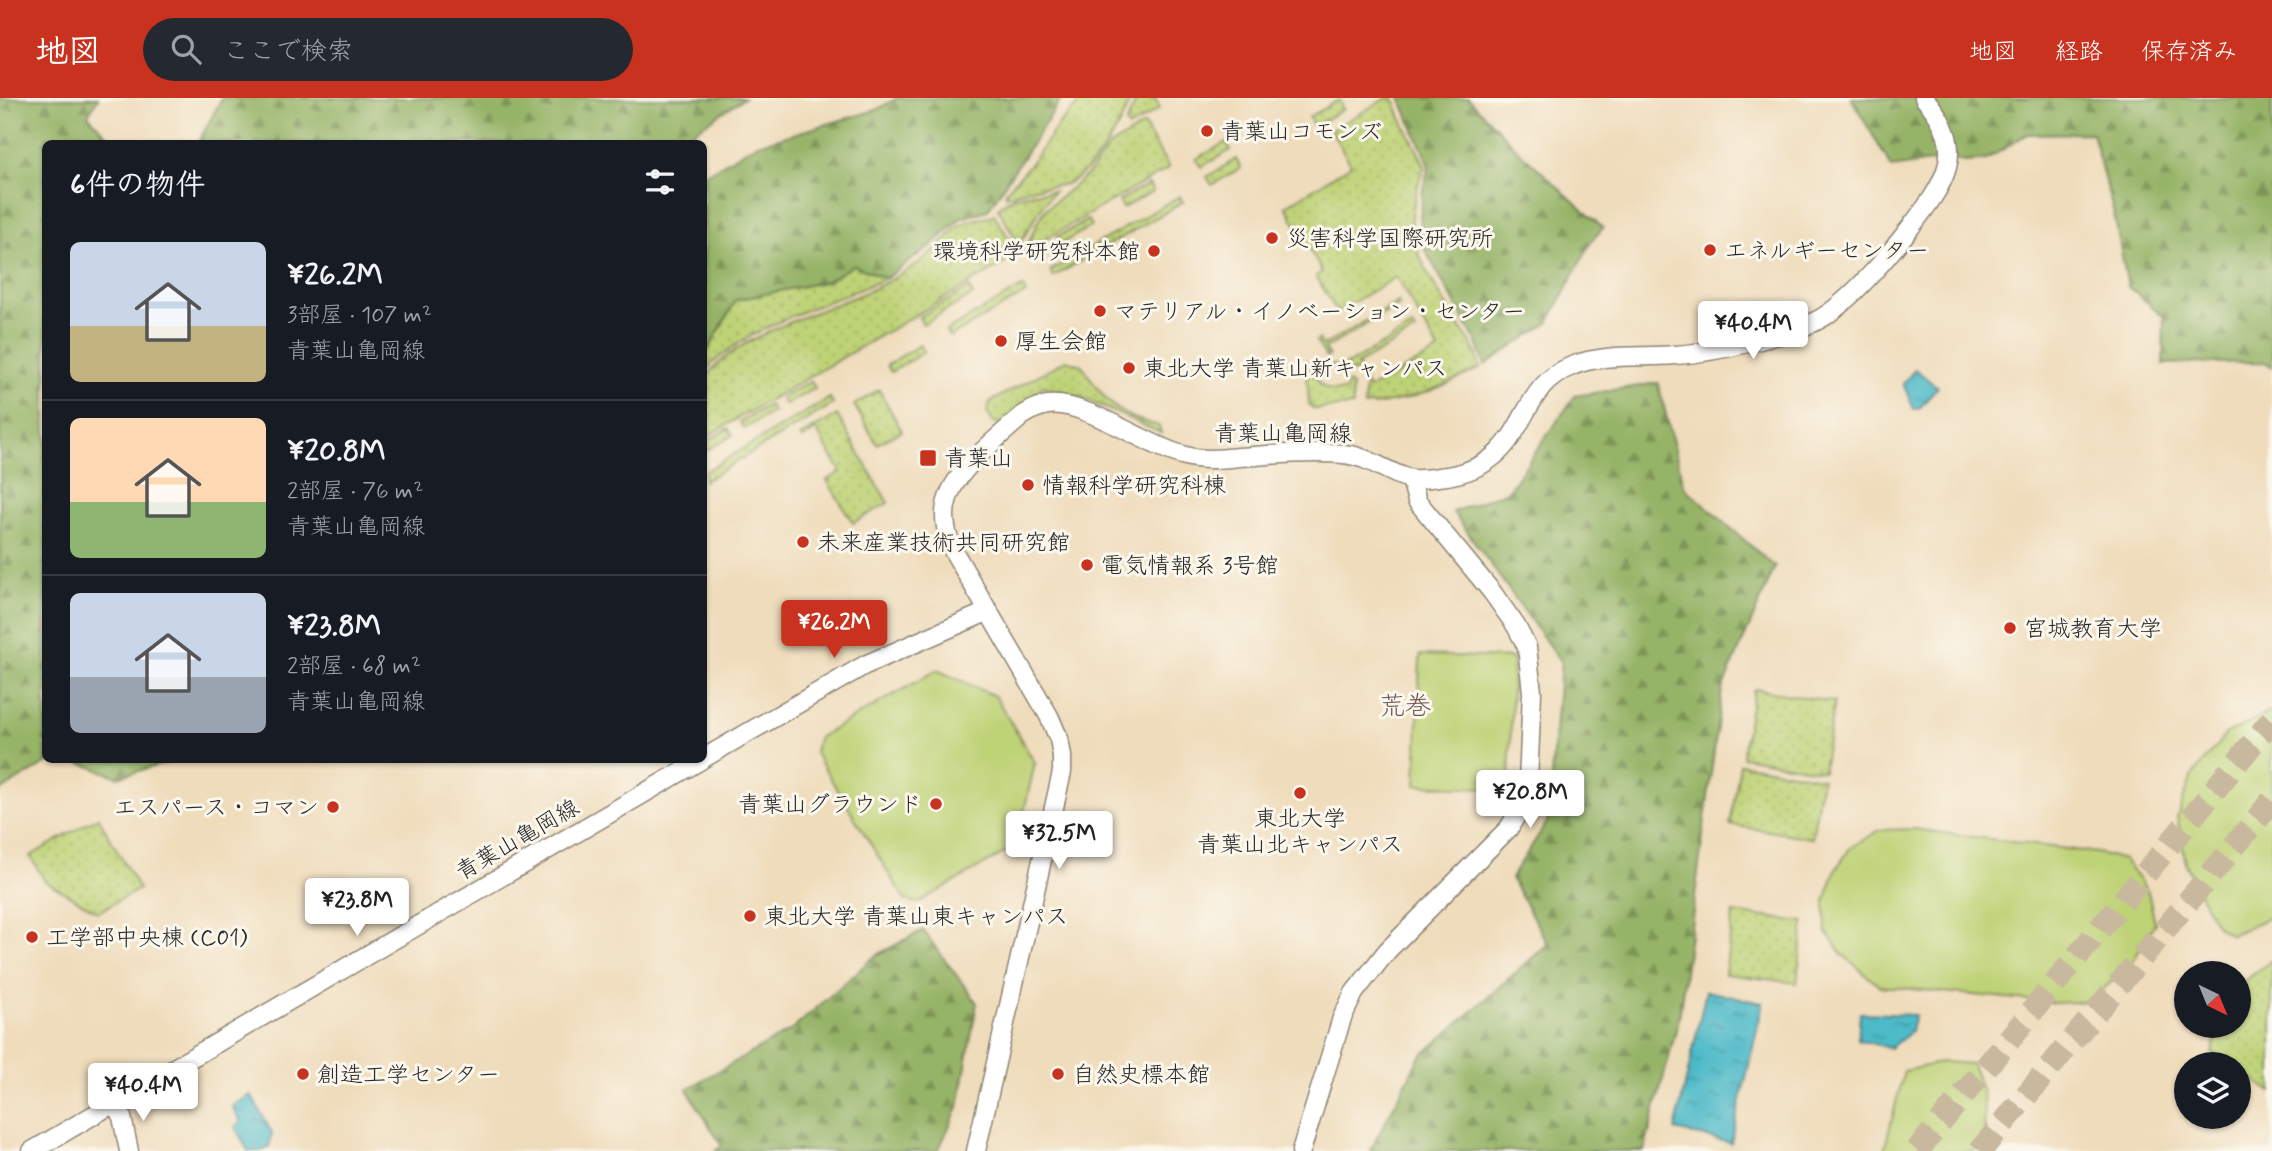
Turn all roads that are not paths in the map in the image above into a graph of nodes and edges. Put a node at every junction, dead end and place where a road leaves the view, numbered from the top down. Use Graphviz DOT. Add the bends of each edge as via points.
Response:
graph roads {
  1 [pos="1924,98"];
  2 [pos="1410,479"];
  3 [pos="989,611"];
  4 [pos="707,756"];
  5 [pos="695,763"];
  6 [pos="115,1104"];
  7 [pos="32,1151"];
  8 [pos="129,1151"];
  9 [pos="976,1151"];
  10 [pos="1301,1151"];
  1 -- 2 [label="street" via="1939,115 1950,140 1945,175 1932,200 1900,240 1853,291 1820,318 1752,342 1570,366 1533,398 1511,439 1492,460 1457,474"];
  2 -- 3 [label="street, 青葉山亀岡線" via="1367,459 1343,454 1192,458 1071,407 1033,409 962,474 945,510 951,547"];
  2 -- 10 [label="street" via="1417,501 1492,592 1527,647 1532,692 1528,782 1524,802 1508,828 1387,951 1354,993"];
  3 -- 4 [label="street, 青葉山亀岡線" via="865,664"];
  3 -- 9 [label="street" via="1049,716 1059,739 1062,772"];
  5 -- 6 [label="street, 青葉山亀岡線"];
  6 -- 7 [label="street, 青葉山亀岡線"];
  6 -- 8 [label="street"];
}
